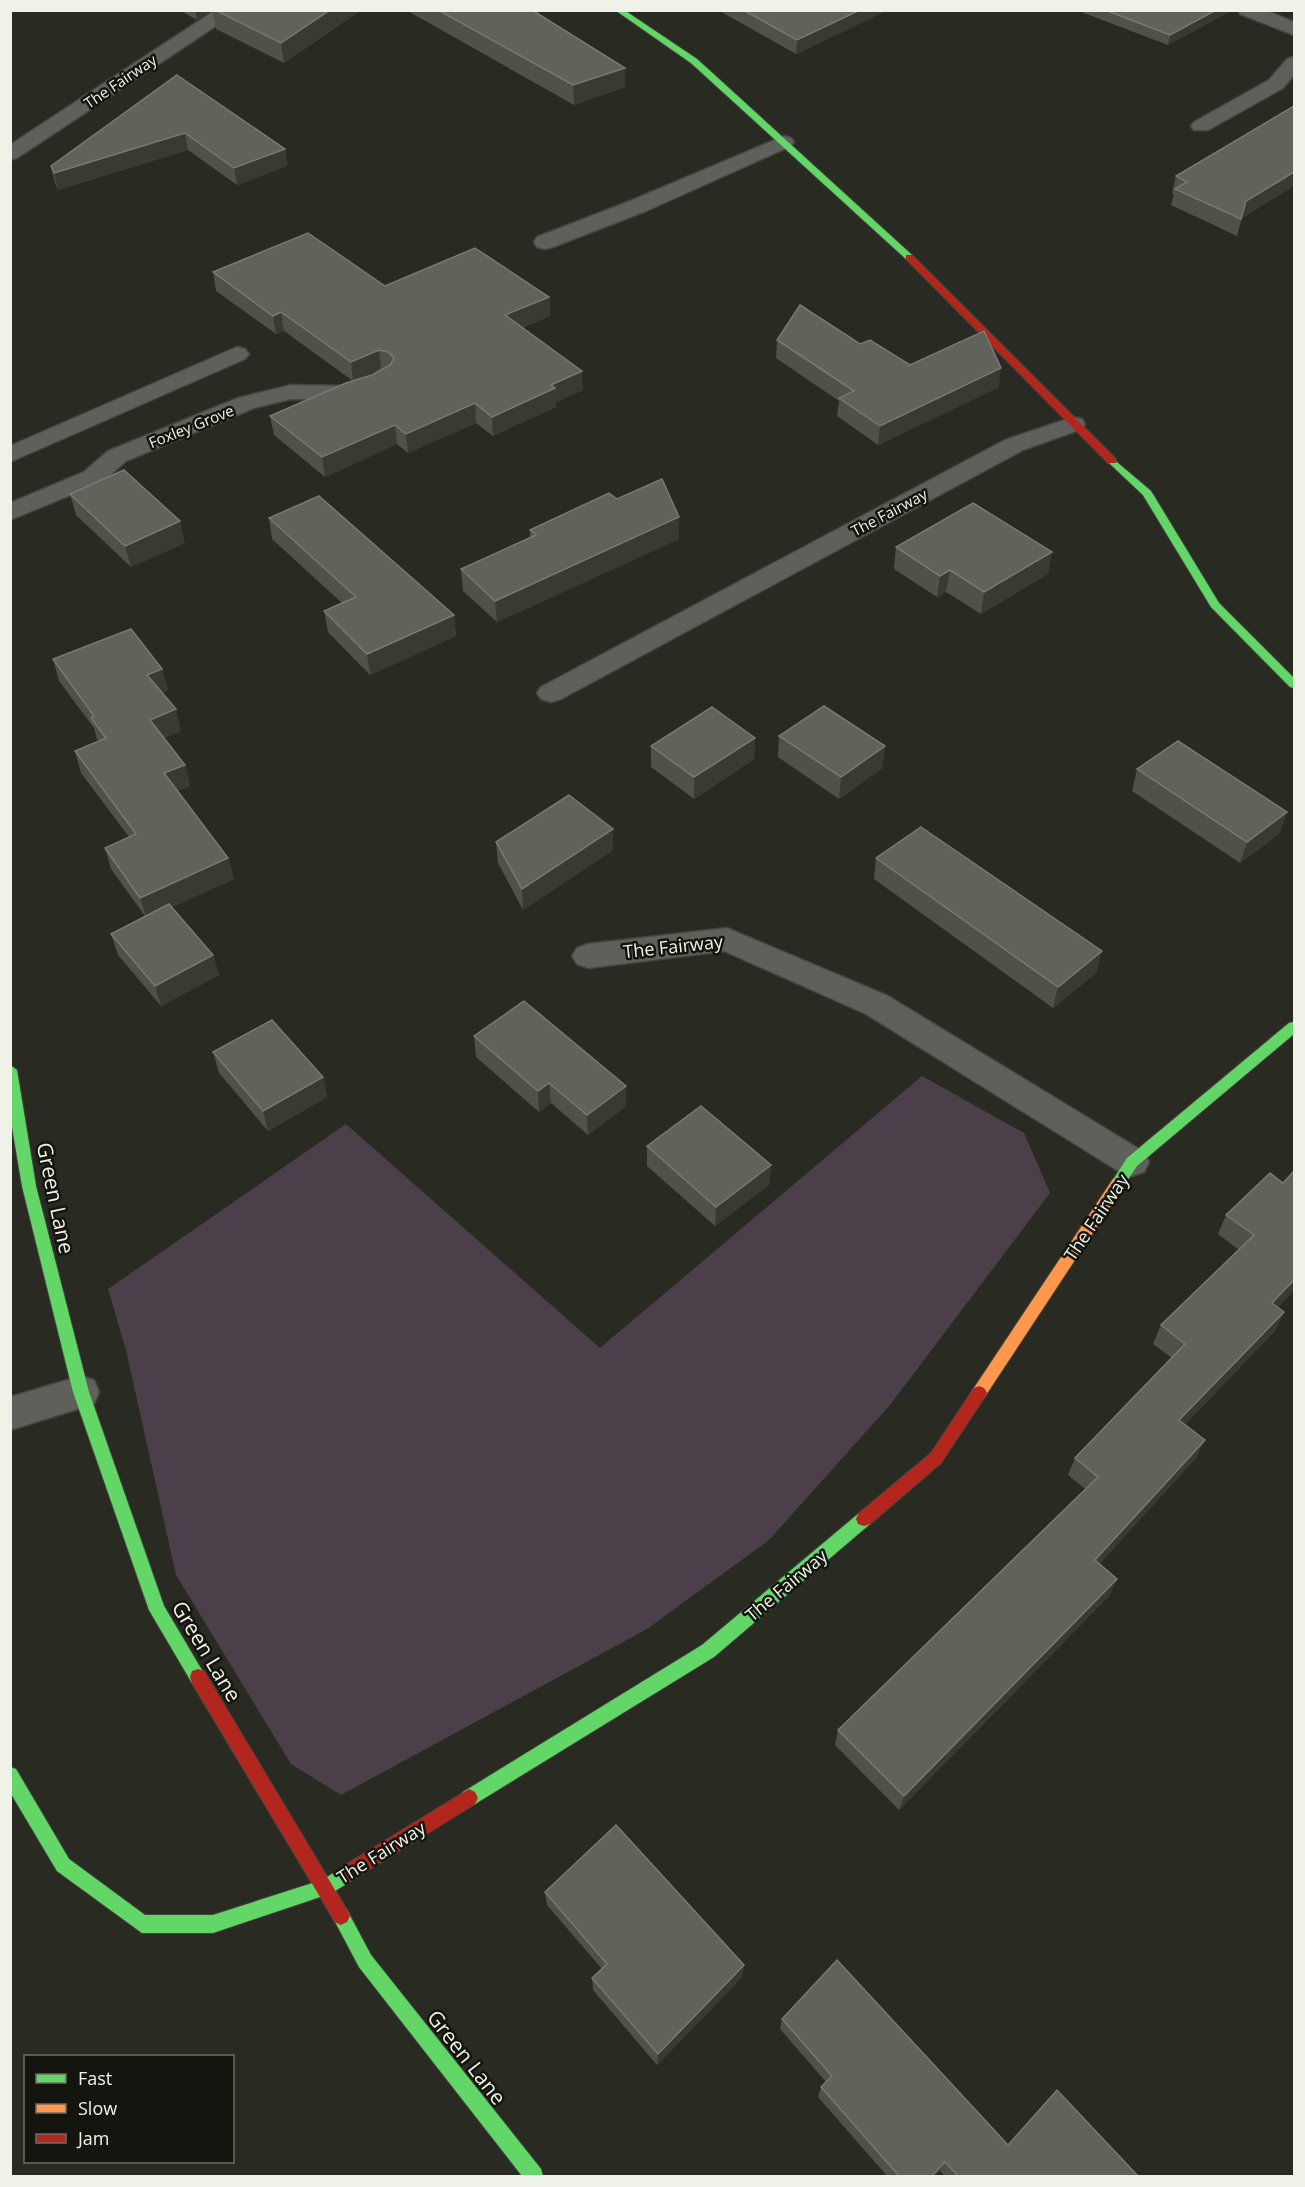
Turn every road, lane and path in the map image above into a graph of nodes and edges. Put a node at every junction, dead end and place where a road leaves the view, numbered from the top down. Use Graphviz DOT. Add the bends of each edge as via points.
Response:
graph roads {
  1 [pos="231,10"];
  2 [pos="618,10"];
  3 [pos="1247,10"];
  4 [pos="1294,28"];
  5 [pos="1294,63"];
  6 [pos="1220,135"];
  7 [pos="784,142"];
  8 [pos="10,154"];
  9 [pos="545,242"];
  10 [pos="237,354"];
  11 [pos="382,378"];
  12 [pos="1073,424"];
  13 [pos="10,455"];
  14 [pos="10,512"];
  15 [pos="1294,684"];
  16 [pos="551,693"];
  17 [pos="588,956"];
  18 [pos="1294,1028"];
  19 [pos="10,1070"];
  20 [pos="1132,1162"];
  21 [pos="81,1392"];
  22 [pos="10,1414"];
  23 [pos="10,1775"];
  24 [pos="326,1887"];
  25 [pos="534,2176"];
  1 -- 8 [label="street, The Fairway"];
  2 -- 7 [label="street" via="694,61"];
  3 -- 4 [label="street"];
  5 -- 6 [label="street" via="1276,84 1193,123"];
  7 -- 9 [label="street"];
  7 -- 12 [label="street" via="904,252"];
  10 -- 13 [label="street"];
  11 -- 14 [label="street, Foxley Grove" via="350,393 291,392 246,403 117,456 93,477"];
  12 -- 15 [label="street" via="1147,493 1215,605"];
  12 -- 16 [label="street, The Fairway" via="1014,445"];
  17 -- 20 [label="street, The Fairway" via="727,939 876,1005"];
  18 -- 20 [label="street, The Fairway"];
  19 -- 21 [label="street, Green Lane" via="29,1186"];
  20 -- 24 [label="street, The Fairway" via="936,1458 708,1651"];
  21 -- 22 [label="street"];
  21 -- 24 [label="street, Green Lane" via="157,1610"];
  23 -- 24 [label="street, The Fairway" via="63,1865 142,1924 213,1924"];
  24 -- 25 [label="street, Green Lane" via="365,1961"];
}
